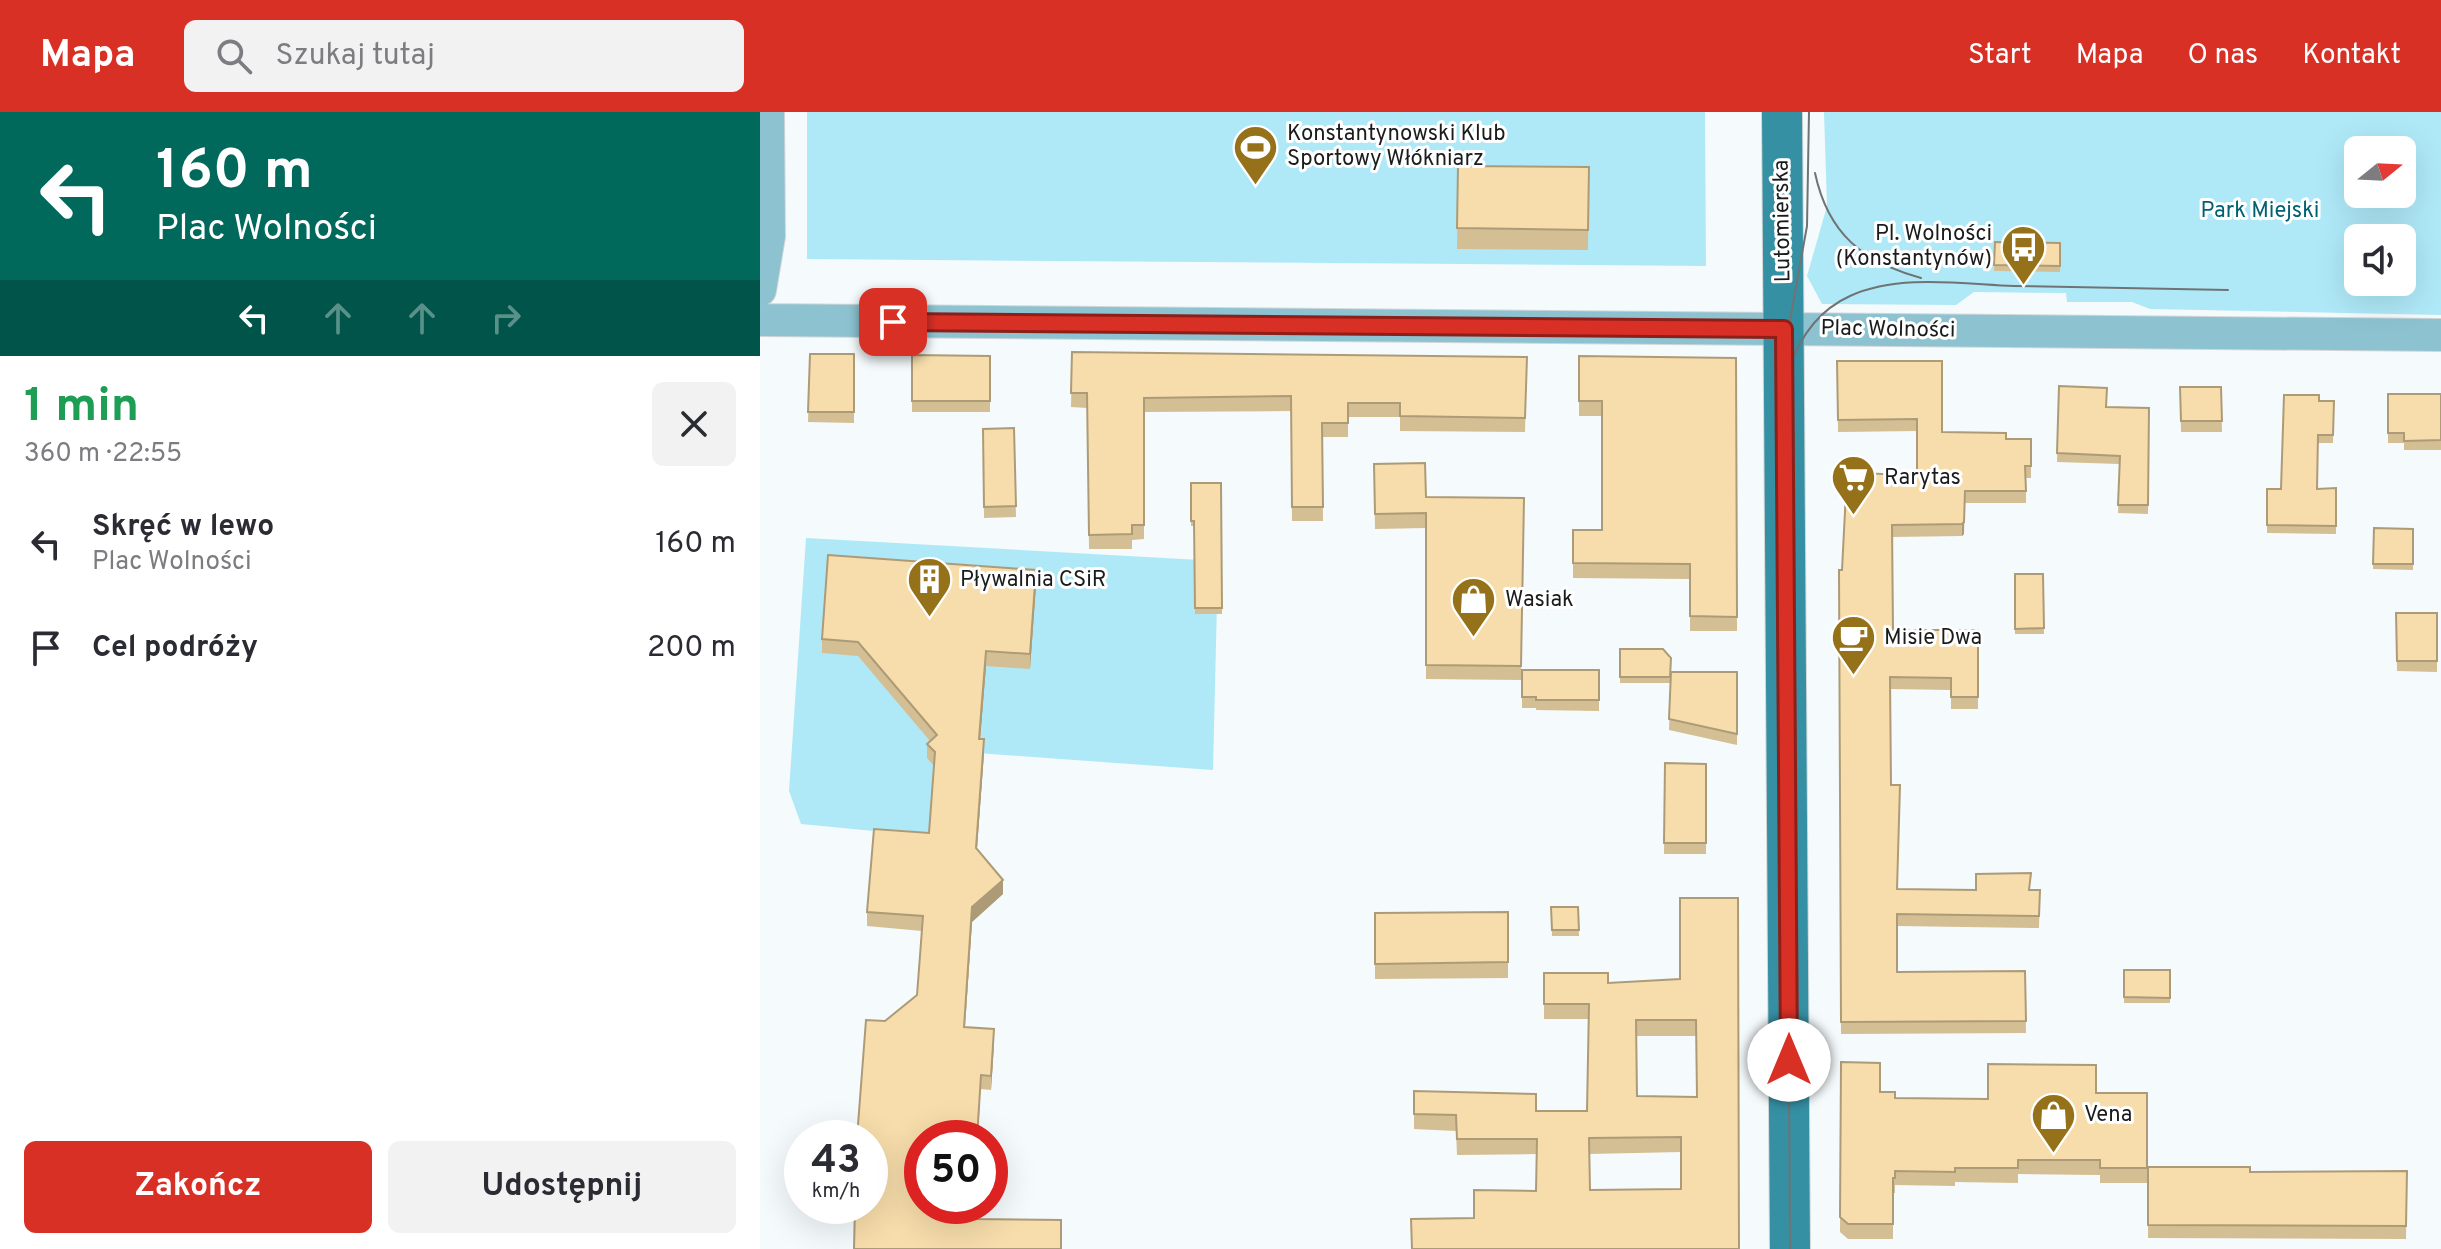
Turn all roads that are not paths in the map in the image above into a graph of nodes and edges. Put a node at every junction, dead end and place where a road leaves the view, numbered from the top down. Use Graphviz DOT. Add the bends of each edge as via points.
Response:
graph roads {
  1 [pos="768,112"];
  2 [pos="1782,112"];
  3 [pos="761,280"];
  4 [pos="760,320"];
  5 [pos="1784,329"];
  6 [pos="2441,335"];
  7 [pos="1790,1249"];
  1 -- 3 [label="street" via="769,236"];
  2 -- 5 [label="main road, Lutomierska"];
  4 -- 5 [label="street, Plac Wolności"];
  5 -- 6 [label="street, Plac Wolności"];
  5 -- 7 [label="main road, Lutomierska"];
}
